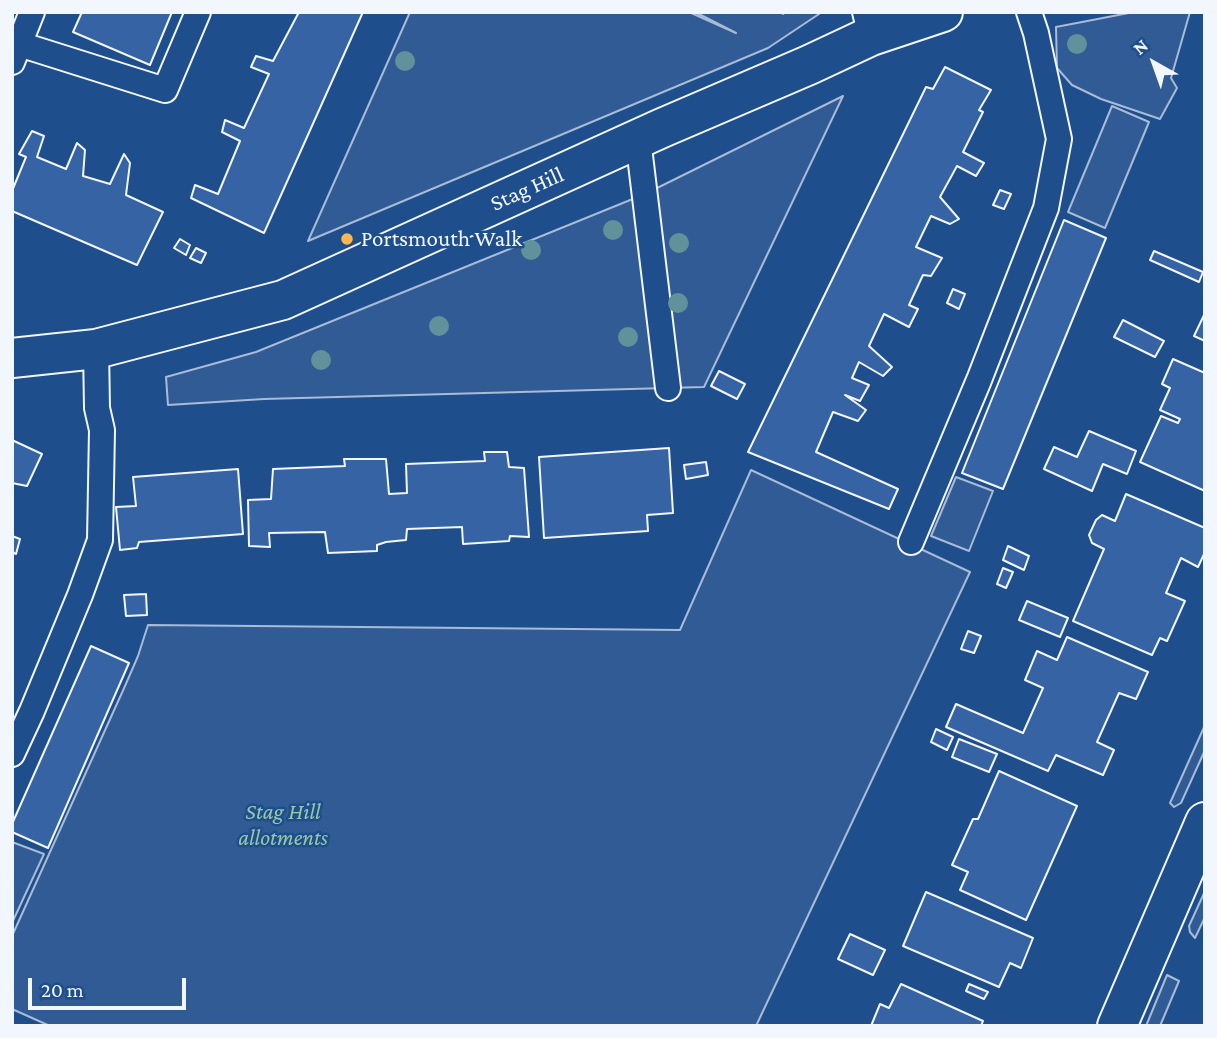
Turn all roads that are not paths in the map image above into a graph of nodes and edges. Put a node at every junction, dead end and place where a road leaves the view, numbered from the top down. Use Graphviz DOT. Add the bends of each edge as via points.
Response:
graph roads {
  1 [pos="32,12"];
  2 [pos="198,12"];
  3 [pos="943,12"];
  4 [pos="1029,12"];
  5 [pos="868,24"];
  6 [pos="16,53"];
  7 [pos="638,139"];
  8 [pos="96,349"];
  9 [pos="12,358"];
  10 [pos="668,388"];
  11 [pos="911,542"];
  12 [pos="12,754"];
  13 [pos="1205,821"];
  14 [pos="1117,1026"];
  1 -- 6 [label="lane"];
  2 -- 6 [label="lane" via="165,90"];
  3 -- 5 [label="street, Stag Hill"];
  4 -- 11 [label="lane" via="1059,139 1046,208"];
  5 -- 7 [label="street, Stag Hill" via="828,57"];
  7 -- 8 [label="street, Stag Hill" via="283,300"];
  7 -- 10 [label="lane"];
  8 -- 9 [label="street, Stag Hill"];
  8 -- 12 [label="lane" via="102,430 100,540"];
  13 -- 14 [label="street"];
}
